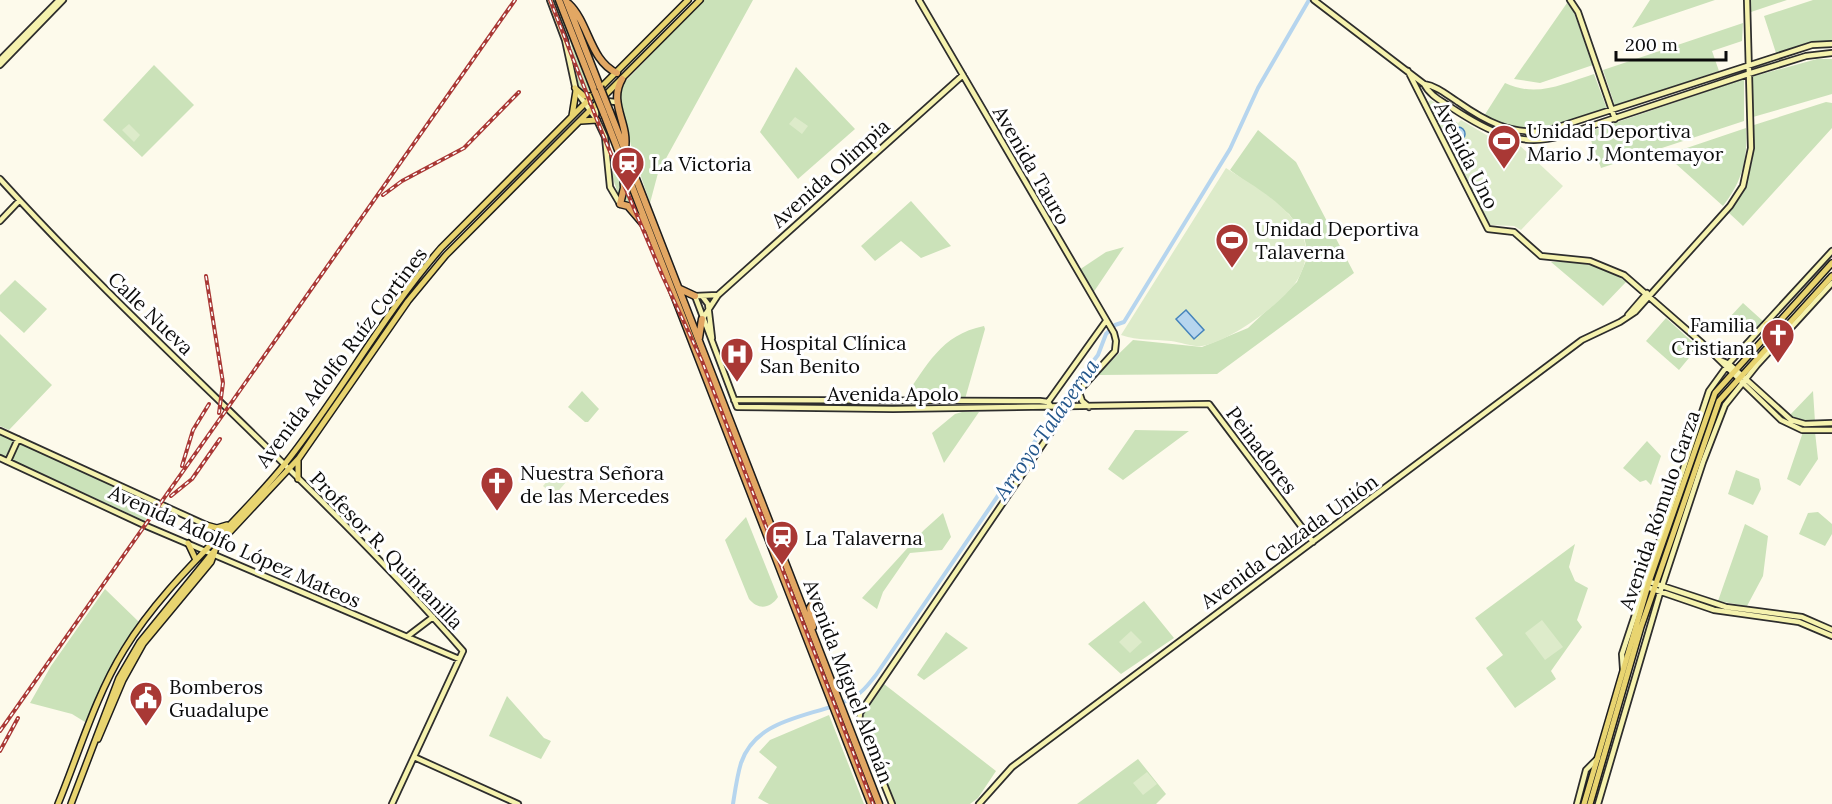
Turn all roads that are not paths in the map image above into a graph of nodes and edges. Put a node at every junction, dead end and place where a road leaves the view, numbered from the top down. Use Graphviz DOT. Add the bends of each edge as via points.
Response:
graph roads {
  1 [pos="59,0"];
  2 [pos="63,0"];
  3 [pos="550,0"];
  4 [pos="564,0"];
  5 [pos="688,0"];
  6 [pos="700,0"];
  7 [pos="919,0"];
  8 [pos="1570,0"];
  9 [pos="1748,0"];
  10 [pos="1315,1"];
  11 [pos="1832,44"];
  12 [pos="1832,53"];
  13 [pos="0,60"];
  14 [pos="0,65"];
  15 [pos="1747,66"];
  16 [pos="1406,70"];
  17 [pos="616,73"];
  18 [pos="1748,74"];
  19 [pos="963,75"];
  20 [pos="622,80"];
  21 [pos="1424,84"];
  22 [pos="575,90"];
  23 [pos="596,92"];
  24 [pos="1432,95"];
  25 [pos="616,102"];
  26 [pos="1422,102"];
  27 [pos="585,105"];
  28 [pos="590,111"];
  29 [pos="1612,111"];
  30 [pos="607,113"];
  31 [pos="570,118"];
  32 [pos="1615,119"];
  33 [pos="597,120"];
  34 [pos="1485,120"];
  35 [pos="579,122"];
  36 [pos="1481,127"];
  37 [pos="625,148"];
  38 [pos="622,158"];
  39 [pos="0,180"];
  40 [pos="20,201"];
  41 [pos="620,204"];
  42 [pos="0,221"];
  43 [pos="651,234"];
  44 [pos="1832,251"];
  45 [pos="1830,266"];
  46 [pos="1832,276"];
  47 [pos="1832,284"];
  48 [pos="680,289"];
  49 [pos="1648,295"];
  50 [pos="699,296"];
  51 [pos="718,296"];
  52 [pos="709,307"];
  53 [pos="702,319"];
  54 [pos="1779,321"];
  55 [pos="1766,324"];
  56 [pos="1105,325"];
  57 [pos="699,339"];
  58 [pos="712,340"];
  59 [pos="1727,366"];
  60 [pos="1737,376"];
  61 [pos="1079,391"];
  62 [pos="734,400"];
  63 [pos="1704,403"];
  64 [pos="1209,404"];
  65 [pos="1049,405"];
  66 [pos="1066,407"];
  67 [pos="1089,407"];
  68 [pos="1708,413"];
  69 [pos="1832,423"];
  70 [pos="1832,430"];
  71 [pos="0,431"];
  72 [pos="18,439"];
  73 [pos="1702,448"];
  74 [pos="0,458"];
  75 [pos="299,458"];
  76 [pos="1704,459"];
  77 [pos="8,461"];
  78 [pos="283,465"];
  79 [pos="1696,465"];
  80 [pos="289,470"];
  81 [pos="298,479"];
  82 [pos="228,524"];
  83 [pos="206,525"];
  84 [pos="214,540"];
  85 [pos="1313,542"];
  86 [pos="188,543"];
  87 [pos="204,551"];
  88 [pos="215,554"];
  89 [pos="196,560"];
  90 [pos="1647,584"];
  91 [pos="1658,588"];
  92 [pos="813,603"];
  93 [pos="433,616"];
  94 [pos="1832,630"];
  95 [pos="813,634"];
  96 [pos="408,636"];
  97 [pos="1832,636"];
  98 [pos="459,658"];
  99 [pos="830,688"];
  100 [pos="839,711"];
  101 [pos="93,745"];
  102 [pos="414,757"];
  103 [pos="1598,758"];
  104 [pos="58,804"];
  105 [pos="71,804"];
  106 [pos="392,804"];
  107 [pos="518,804"];
  108 [pos="871,804"];
  109 [pos="879,804"];
  110 [pos="892,804"];
  111 [pos="979,804"];
  112 [pos="1577,804"];
  113 [pos="1584,804"];
  114 [pos="1590,804"];
  115 [pos="1598,804"];
  1 -- 13 [label="street"];
  2 -- 14 [label="street"];
  3 -- 22 [label="street" via="565,40"];
  4 -- 17 [label="highway" via="578,13 603,62"];
  4 -- 23 [label="highway, Avenida Miguel Alemán"];
  5 -- 17 [label="main road, Avenida Adolfo Ruíz Cortines"];
  6 -- 20 [label="main road, Avenida Adolfo Ruíz Cortines"];
  7 -- 19 [label="street, Avenida Tauro"];
  8 -- 29 [label="street" via="1578,12"];
  9 -- 15 [label="street, Avenida Calzada Unión"];
  10 -- 16 [label="street, Avenida Uno"];
  11 -- 15 [label="street" via="1812,45"];
  12 -- 18 [label="street" via="1806,56"];
  15 -- 18 [label="street, Avenida Calzada Unión"];
  15 -- 29 [label="street"];
  16 -- 21 [label="street"];
  16 -- 26 [label="street, Avenida Uno"];
  17 -- 23 [label="main road, Avenida Adolfo Ruíz Cortines"];
  18 -- 32 [label="street"];
  18 -- 49 [label="street, Avenida Calzada Unión" via="1751,148 1743,186 1730,206"];
  19 -- 51 [label="street, Avenida Olimpia"];
  19 -- 56 [label="street, Avenida Tauro"];
  20 -- 25 [label="highway"];
  20 -- 28 [label="main road, Avenida Adolfo Ruíz Cortines"];
  21 -- 24 [label="street"];
  21 -- 34 [label="street" via="1435,87"];
  22 -- 23 [label="main road" via="584,96"];
  22 -- 27 [label="street"];
  22 -- 31 [label="main road"];
  23 -- 27 [label="main road, Avenida Adolfo Ruíz Cortines"];
  23 -- 30 [label="highway, Avenida Miguel Alemán, bridge"];
  24 -- 26 [label="street"];
  24 -- 36 [label="street"];
  25 -- 33 [label="street" via="608,100 600,105 595,111"];
  25 -- 37 [label="highway"];
  26 -- 49 [label="street, Avenida Uno" via="1488,229 1514,232 1541,256 1595,262 1624,275"];
  27 -- 28 [label="street"];
  27 -- 31 [label="main road, Avenida Adolfo Ruíz Cortines"];
  28 -- 33 [label="street"];
  28 -- 35 [label="main road, Avenida Adolfo Ruíz Cortines"];
  29 -- 32 [label="street"];
  29 -- 34 [label="street" via="1538,132 1516,131"];
  30 -- 37 [label="highway, Avenida Miguel Alemán"];
  30 -- 38 [label="highway, Avenida Miguel Alemán"];
  31 -- 78 [label="main road, Avenida Adolfo Ruíz Cortines" via="414,279"];
  32 -- 36 [label="street" via="1538,140 1505,137"];
  33 -- 35 [label="main road"];
  33 -- 41 [label="street" via="607,145 610,186"];
  34 -- 36 [label="street"];
  35 -- 75 [label="main road, Avenida Adolfo Ruíz Cortines" via="420,285"];
  37 -- 48 [label="highway, Avenida Miguel Alemán"];
  38 -- 41 [label="highway" via="624,188"];
  38 -- 43 [label="highway, Avenida Miguel Alemán"];
  39 -- 40 [label="street, Calle Nueva"];
  40 -- 42 [label="street"];
  40 -- 78 [label="street, Calle Nueva"];
  41 -- 43 [label="highway" via="628,206"];
  43 -- 99 [label="highway, Avenida Miguel Alemán"];
  44 -- 55 [label="street"];
  45 -- 54 [label="main road, Avenida Rómulo Garza"];
  46 -- 60 [label="main road, Avenida Rómulo Garza"];
  47 -- 60 [label="street"];
  48 -- 50 [label="highway"];
  48 -- 57 [label="highway, Avenida Miguel Alemán"];
  49 -- 59 [label="street"];
  49 -- 85 [label="street, Avenida Calzada Unión" via="1628,315 1582,340"];
  50 -- 51 [label="street"];
  50 -- 52 [label="street"];
  50 -- 53 [label="street"];
  51 -- 52 [label="street, Avenida Olimpia"];
  52 -- 53 [label="street, Avenida Olimpia"];
  52 -- 58 [label="street"];
  53 -- 57 [label="highway"];
  53 -- 58 [label="street"];
  54 -- 55 [label="main road"];
  54 -- 60 [label="main road, Avenida Rómulo Garza"];
  55 -- 59 [label="street"];
  56 -- 61 [label="street, Avenida Tauro" via="1114,335 1115,351"];
  56 -- 65 [label="street"];
  57 -- 95 [label="highway, Avenida Miguel Alemán"];
  58 -- 62 [label="street"];
  59 -- 60 [label="street"];
  59 -- 63 [label="street"];
  60 -- 68 [label="main road, Avenida Rómulo Garza" via="1715,393"];
  60 -- 69 [label="street" via="1791,420"];
  60 -- 70 [label="street" via="1790,425 1802,430"];
  60 -- 73 [label="main road, Avenida Rómulo Garza" via="1719,401"];
  60 -- 76 [label="street"];
  61 -- 66 [label="street"];
  61 -- 67 [label="street"];
  62 -- 65 [label="street, Avenida Apolo"];
  62 -- 65 [label="street, Avenida Apolo" via="737,408"];
  63 -- 68 [label="main road"];
  63 -- 90 [label="street"];
  64 -- 67 [label="street, Avenida Apolo"];
  64 -- 85 [label="street, Peinadores"];
  65 -- 66 [label="street, Avenida Apolo"];
  66 -- 67 [label="street, Avenida Apolo"];
  66 -- 110 [label="street" via="860,713 859,722"];
  68 -- 90 [label="main road, Avenida Rómulo Garza"];
  71 -- 72 [label="street, Avenida Adolfo López Mateos"];
  72 -- 77 [label="street"];
  72 -- 83 [label="street, Avenida Adolfo López Mateos"];
  73 -- 76 [label="main road"];
  73 -- 79 [label="main road, Avenida Rómulo Garza"];
  74 -- 77 [label="street, Avenida Adolfo López Mateos"];
  75 -- 80 [label="main road, Avenida Adolfo Ruíz Cortines"];
  75 -- 81 [label="main road"];
  76 -- 79 [label="main road"];
  76 -- 91 [label="street"];
  77 -- 86 [label="street, Avenida Adolfo López Mateos"];
  78 -- 80 [label="street, Calle Nueva"];
  78 -- 82 [label="main road, Avenida Adolfo Ruíz Cortines"];
  79 -- 91 [label="main road, Avenida Rómulo Garza"];
  80 -- 81 [label="street, Profesor R. Quintanilla"];
  80 -- 88 [label="main road, Avenida Adolfo Ruíz Cortines"];
  81 -- 93 [label="street, Profesor R. Quintanilla"];
  82 -- 83 [label="main road" via="217,528"];
  82 -- 84 [label="main road, Avenida Adolfo Ruíz Cortines"];
  83 -- 84 [label="street, Avenida Adolfo López Mateos"];
  84 -- 87 [label="main road, Avenida Adolfo Ruíz Cortines"];
  84 -- 88 [label="main road"];
  85 -- 111 [label="street, Avenida Calzada Unión" via="1012,766"];
  86 -- 87 [label="street, Avenida Adolfo López Mateos"];
  86 -- 89 [label="main road"];
  87 -- 88 [label="street, Avenida Adolfo López Mateos"];
  87 -- 89 [label="main road, Avenida Adolfo Ruíz Cortines"];
  88 -- 96 [label="street, Avenida Adolfo López Mateos"];
  88 -- 101 [label="main road, Avenida Adolfo Ruíz Cortines" via="143,644"];
  88 -- 101 [label="main road, Avenida Adolfo Ruíz Cortines" via="152,625 130,657"];
  89 -- 104 [label="main road, Avenida Adolfo Ruíz Cortines" via="117,662"];
  90 -- 91 [label="street"];
  90 -- 103 [label="main road, Avenida Rómulo Garza"];
  91 -- 94 [label="street" via="1726,607 1802,617"];
  91 -- 97 [label="street" via="1714,610 1799,622"];
  91 -- 114 [label="main road, Avenida Rómulo Garza" via="1641,627"];
  91 -- 115 [label="street"];
  92 -- 95 [label="highway"];
  93 -- 96 [label="street"];
  93 -- 98 [label="street, Profesor R. Quintanilla" via="463,651"];
  95 -- 99 [label="highway, Avenida Miguel Alemán"];
  96 -- 98 [label="street, Avenida Adolfo López Mateos"];
  98 -- 102 [label="street"];
  99 -- 100 [label="highway, Avenida Miguel Alemán"];
  100 -- 108 [label="highway, Avenida Miguel Alemán"];
  100 -- 109 [label="highway, Avenida Miguel Alemán"];
  101 -- 105 [label="main road, Avenida Adolfo Ruíz Cortines"];
  102 -- 106 [label="street"];
  102 -- 107 [label="street"];
  103 -- 112 [label="street" via="1586,770"];
  103 -- 113 [label="main road, Avenida Rómulo Garza"];
}
